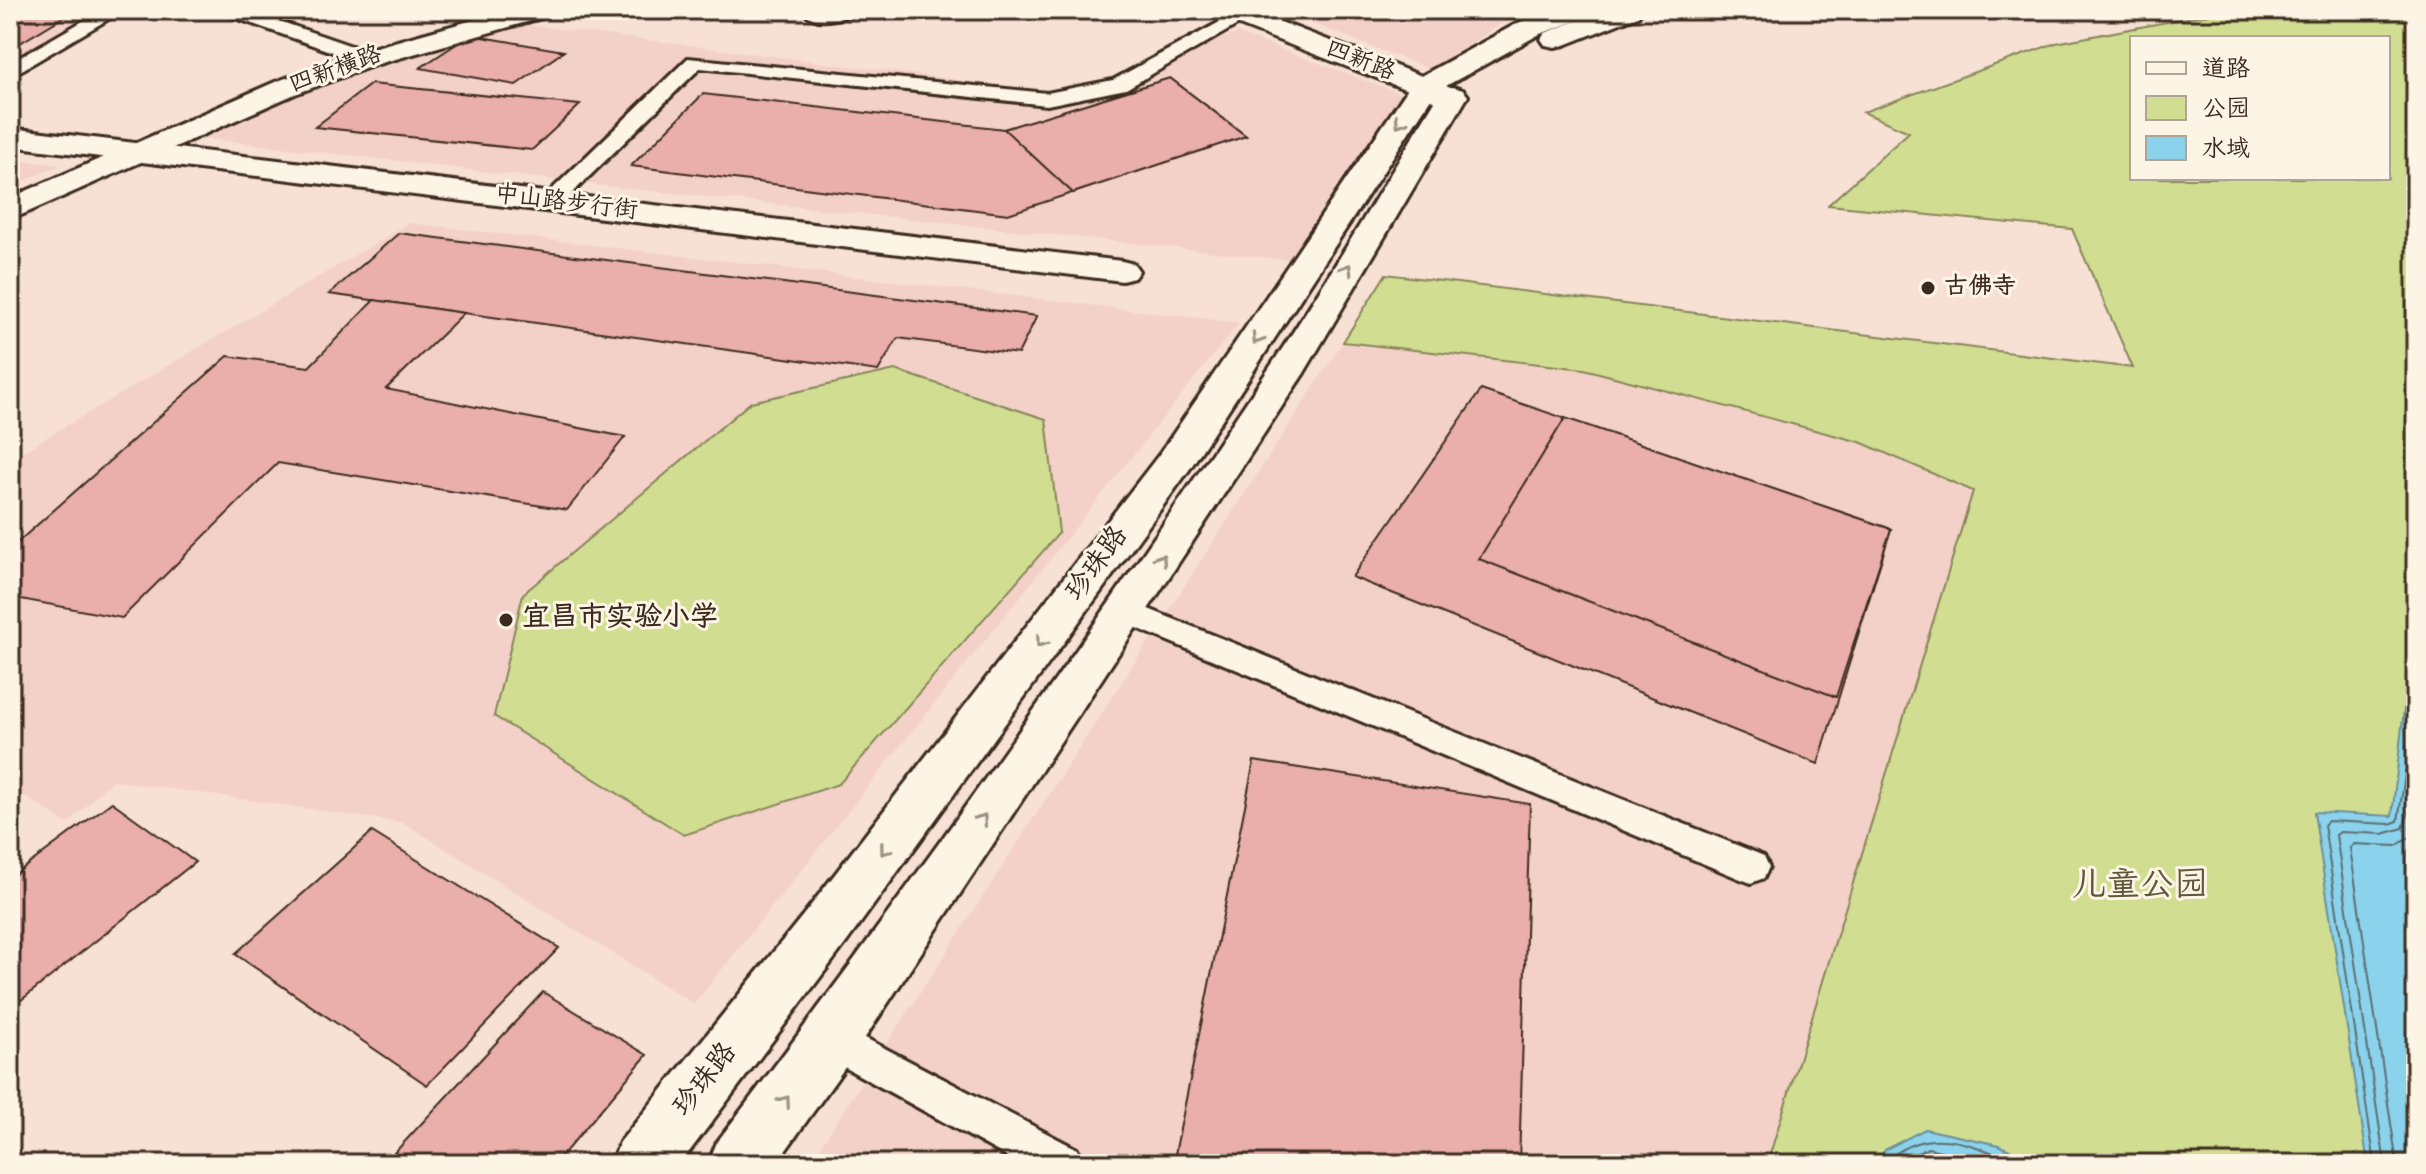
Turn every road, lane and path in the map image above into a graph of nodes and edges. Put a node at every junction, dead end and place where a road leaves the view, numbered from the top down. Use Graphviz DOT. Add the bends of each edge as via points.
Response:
graph roads {
  1 [pos="115,10"];
  2 [pos="230,10"];
  3 [pos="539,10"];
  4 [pos="811,10"];
  5 [pos="849,10"];
  6 [pos="1581,10"];
  7 [pos="1629,10"];
  8 [pos="1232,13"];
  9 [pos="368,58"];
  10 [pos="10,71"];
  11 [pos="1437,92"];
  12 [pos="10,137"];
  13 [pos="140,152"];
  14 [pos="550,202"];
  15 [pos="10,210"];
  16 [pos="1122,271"];
  17 [pos="1126,611"];
  18 [pos="1751,867"];
  19 [pos="831,1039"];
  20 [pos="642,1164"];
  21 [pos="739,1164"];
  22 [pos="1062,1164"];
  1 -- 10 [label="lane"];
  2 -- 9 [label="lane"];
  3 -- 9 [label="main road, 四新横路"];
  4 -- 5 [label="lane" via="818,16"];
  6 -- 11 [label="main road, 珍珠路" via="1530,28"];
  7 -- 11 [label="main road, 珍珠路"];
  8 -- 11 [label="main road, 四新路"];
  8 -- 14 [label="lane" via="1119,85 1047,99 695,62"];
  9 -- 13 [label="main road, 四新横路"];
  17 -- 11 [label="main road, 珍珠路, one-way" via="1285,373"];
  11 -- 20 [label="main road, 珍珠路, one-way" via="1166,473"];
  12 -- 13 [label="main road, 中山路步行街"];
  13 -- 14 [label="main road, 中山路步行街"];
  13 -- 15 [label="main road, 四新横路"];
  14 -- 16 [label="main road, 中山路步行街"];
  17 -- 18 [label="lane"];
  19 -- 17 [label="main road, 珍珠路, one-way"];
  21 -- 19 [label="main road, 珍珠路, one-way"];
  19 -- 22 [label="lane"];
}
